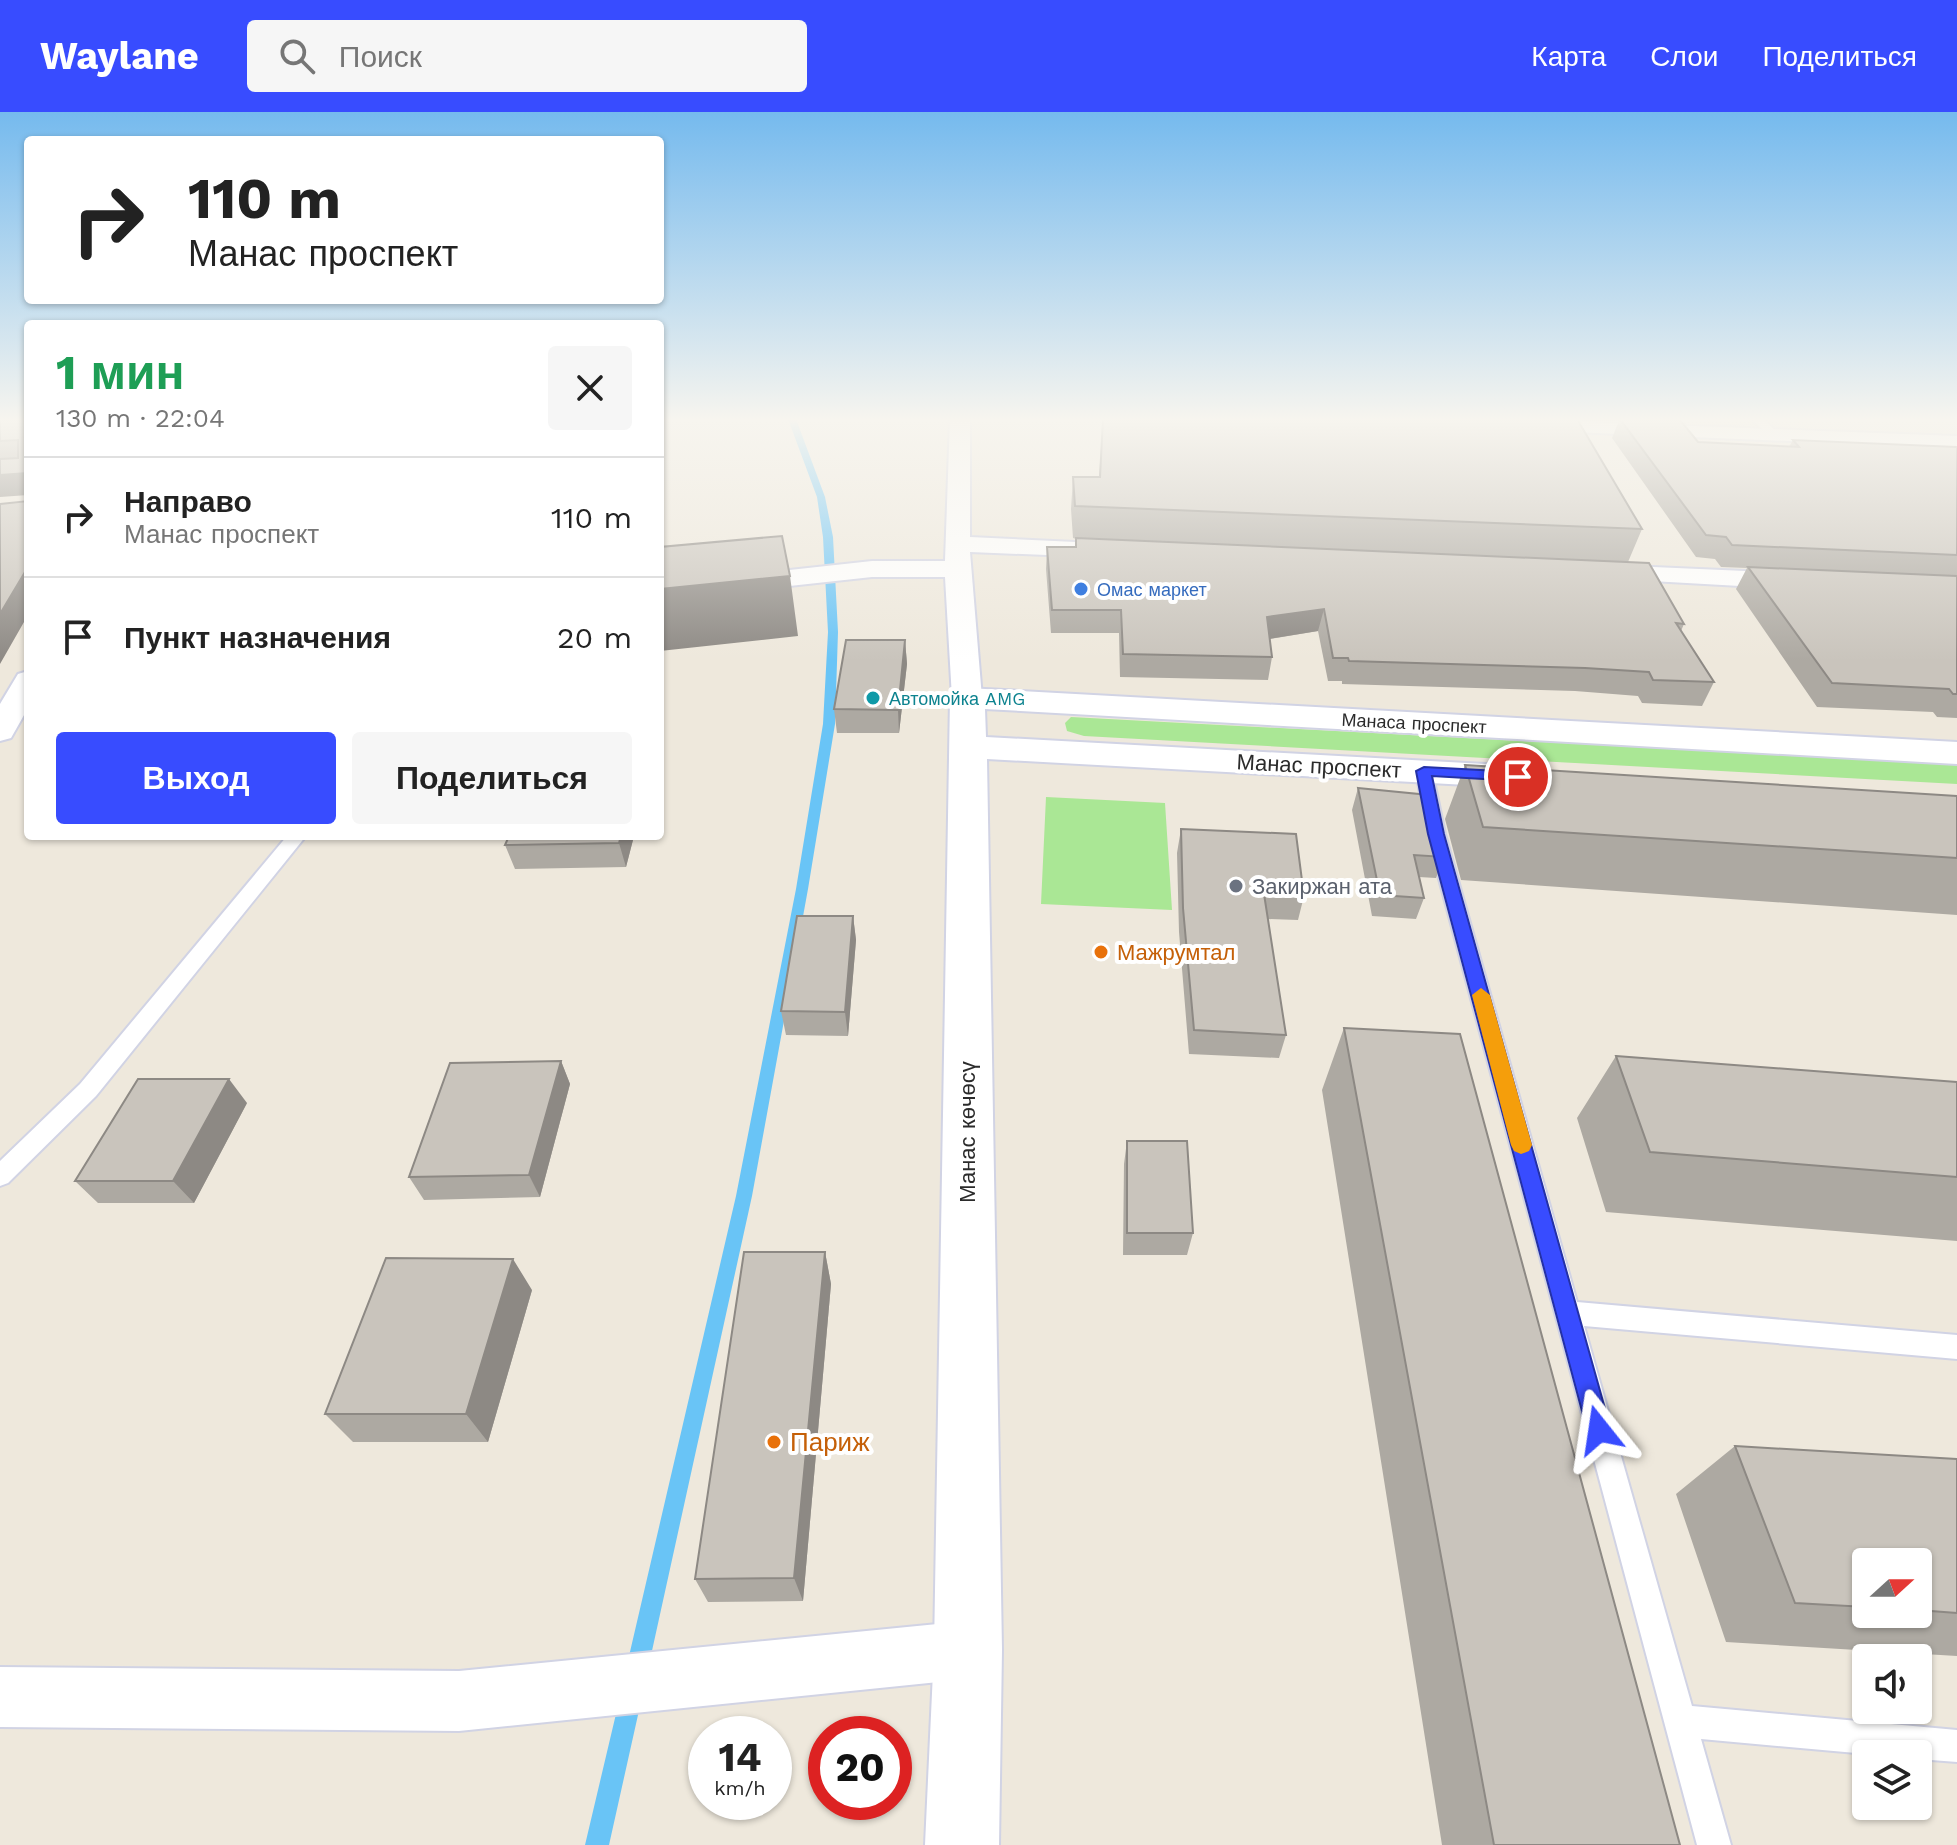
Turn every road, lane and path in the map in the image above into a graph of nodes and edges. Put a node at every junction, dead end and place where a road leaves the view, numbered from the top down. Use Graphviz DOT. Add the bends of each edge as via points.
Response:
graph roads {
  1 [pos="958,500"];
  2 [pos="1115,551"];
  3 [pos="957,556"];
  4 [pos="1576,571"];
  5 [pos="1814,582"];
  6 [pos="664,592"];
  7 [pos="24,669"];
  8 [pos="0,672"];
  9 [pos="24,687"];
  10 [pos="968,722"];
  11 [pos="0,732"];
  12 [pos="1957,753"];
  13 [pos="1424,771"];
  14 [pos="1549,778"];
  15 [pos="294,840"];
  16 [pos="0,1176"];
  17 [pos="1567,1313"];
  18 [pos="1957,1347"];
  19 [pos="968,1650"];
  20 [pos="0,1697"];
  21 [pos="1680,1721"];
  22 [pos="1957,1746"];
  23 [pos="962,1845"];
  24 [pos="1714,1845"];
  1 -- 3 [label="street, Манас көчөсү"];
  2 -- 3 [label="street"];
  3 -- 6 [label="street"];
  3 -- 10 [label="street, Манас көчөсү"];
  4 -- 5 [label="street"];
  7 -- 8 [label="street"];
  9 -- 11 [label="street"];
  10 -- 12 [label="main road, Манаса проспект"];
  10 -- 13 [label="main road, Манас проспект"];
  10 -- 19 [label="main road, Манас көчөсү"];
  13 -- 14 [label="main road, Манас проспект"];
  13 -- 17 [label="lane" via="1436,834"];
  15 -- 16 [label="lane" via="88,1090"];
  17 -- 18 [label="lane"];
  17 -- 21 [label="lane"];
  19 -- 20 [label="street" via="459,1701"];
  19 -- 23 [label="main road, Манас көчөсү"];
  21 -- 22 [label="lane"];
  21 -- 24 [label="lane"];
}
